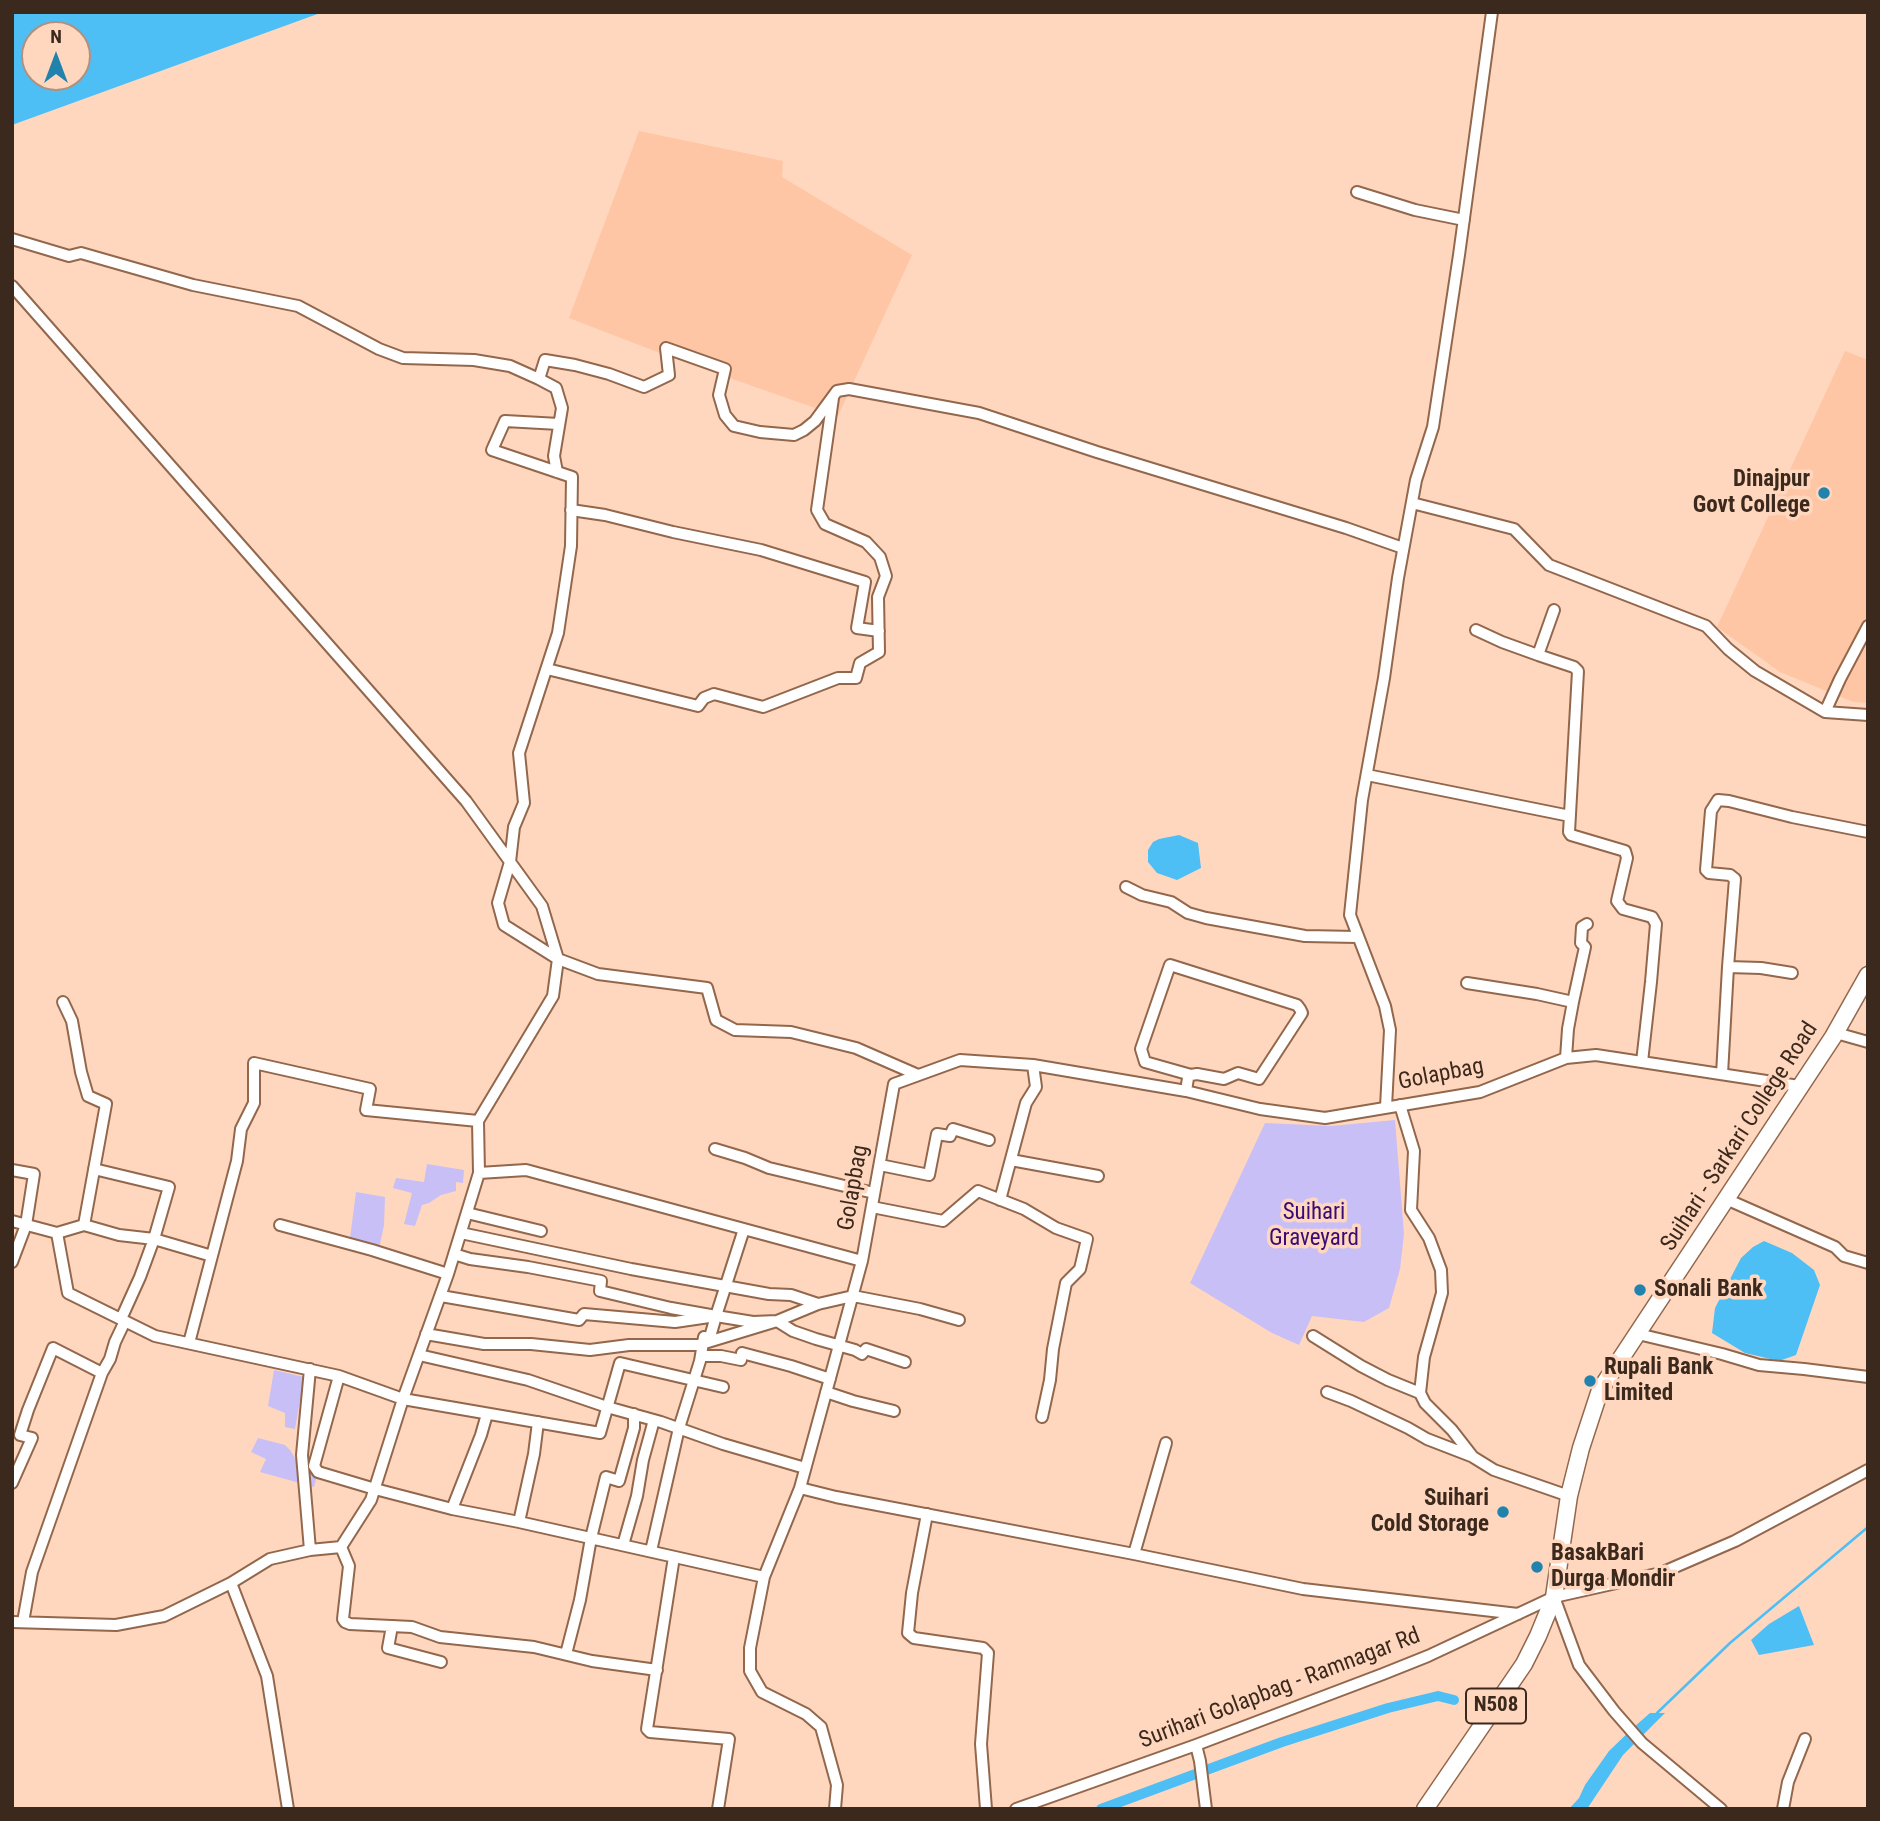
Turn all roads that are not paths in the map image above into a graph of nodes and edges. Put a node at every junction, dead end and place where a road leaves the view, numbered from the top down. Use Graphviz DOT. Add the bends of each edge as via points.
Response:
graph roads {
  1 [pos="1492,12"];
  2 [pos="1357,192"];
  3 [pos="1464,220"];
  4 [pos="12,239"];
  5 [pos="12,286"];
  6 [pos="539,379"];
  7 [pos="833,397"];
  8 [pos="559,424"];
  9 [pos="557,472"];
  10 [pos="1412,503"];
  11 [pos="571,510"];
  12 [pos="1404,548"];
  13 [pos="1554,610"];
  14 [pos="1868,626"];
  15 [pos="1476,630"];
  16 [pos="879,631"];
  17 [pos="1538,655"];
  18 [pos="547,669"];
  19 [pos="1825,712"];
  20 [pos="1868,715"];
  21 [pos="1367,775"];
  22 [pos="1570,816"];
  23 [pos="1868,832"];
  24 [pos="510,862"];
  25 [pos="1126,887"];
  26 [pos="1587,924"];
  27 [pos="1357,937"];
  28 [pos="558,959"];
  29 [pos="1728,967"];
  30 [pos="1792,974"];
  31 [pos="1868,975"];
  32 [pos="1467,983"];
  33 [pos="63,1002"];
  34 [pos="1573,1002"];
  35 [pos="1836,1033"];
  36 [pos="1868,1042"];
  37 [pos="1566,1059"];
  38 [pos="1642,1062"];
  39 [pos="1033,1065"];
  40 [pos="1722,1074"];
  41 [pos="918,1075"];
  42 [pos="1191,1075"];
  43 [pos="1799,1086"];
  44 [pos="1186,1091"];
  45 [pos="1400,1105"];
  46 [pos="1386,1107"];
  47 [pos="478,1121"];
  48 [pos="989,1140"];
  49 [pos="715,1149"];
  50 [pos="1011,1160"];
  51 [pos="880,1165"];
  52 [pos="94,1169"];
  53 [pos="12,1170"];
  54 [pos="479,1173"];
  55 [pos="1098,1176"];
  56 [pos="874,1193"];
  57 [pos="1727,1199"];
  58 [pos="1000,1200"];
  59 [pos="872,1207"];
  60 [pos="467,1213"];
  61 [pos="12,1221"];
  62 [pos="26,1224"];
  63 [pos="280,1224"];
  64 [pos="84,1225"];
  65 [pos="744,1229"];
  66 [pos="541,1231"];
  67 [pos="57,1233"];
  68 [pos="461,1233"];
  69 [pos="154,1239"];
  70 [pos="454,1254"];
  71 [pos="212,1256"];
  72 [pos="862,1261"];
  73 [pos="12,1262"];
  74 [pos="1868,1263"];
  75 [pos="448,1274"];
  76 [pos="724,1286"];
  77 [pos="441,1296"];
  78 [pos="853,1296"];
  79 [pos="818,1304"];
  80 [pos="716,1315"];
  81 [pos="123,1320"];
  82 [pos="959,1320"];
  83 [pos="777,1321"];
  84 [pos="426,1334"];
  85 [pos="1638,1334"];
  86 [pos="1313,1336"];
  87 [pos="189,1343"];
  88 [pos="703,1344"];
  89 [pos="839,1346"];
  90 [pos="419,1355"];
  91 [pos="701,1356"];
  92 [pos="905,1362"];
  93 [pos="310,1369"];
  94 [pos="102,1373"];
  95 [pos="339,1376"];
  96 [pos="1868,1377"];
  97 [pos="830,1379"];
  98 [pos="695,1380"];
  99 [pos="723,1387"];
  100 [pos="826,1392"];
  101 [pos="1327,1392"];
  102 [pos="1420,1393"];
  103 [pos="403,1399"];
  104 [pos="607,1407"];
  105 [pos="894,1411"];
  106 [pos="487,1414"];
  107 [pos="634,1414"];
  108 [pos="1042,1416"];
  109 [pos="654,1420"];
  110 [pos="538,1422"];
  111 [pos="680,1428"];
  112 [pos="1166,1443"];
  113 [pos="1474,1457"];
  114 [pos="805,1468"];
  115 [pos="1868,1470"];
  116 [pos="12,1483"];
  117 [pos="800,1488"];
  118 [pos="375,1489"];
  119 [pos="1569,1496"];
  120 [pos="452,1509"];
  121 [pos="927,1514"];
  122 [pos="519,1522"];
  123 [pos="592,1538"];
  124 [pos="623,1545"];
  125 [pos="341,1547"];
  126 [pos="310,1550"];
  127 [pos="651,1552"];
  128 [pos="1134,1554"];
  129 [pos="674,1557"];
  130 [pos="764,1577"];
  131 [pos="231,1583"];
  132 [pos="1554,1597"];
  133 [pos="1518,1614"];
  134 [pos="17,1622"];
  135 [pos="392,1626"];
  136 [pos="566,1654"];
  137 [pos="440,1662"];
  138 [pos="657,1670"];
  139 [pos="1805,1739"];
  140 [pos="1196,1745"];
  141 [pos="288,1809"];
  142 [pos="718,1809"];
  143 [pos="835,1809"];
  144 [pos="986,1809"];
  145 [pos="1016,1809"];
  146 [pos="1206,1809"];
  147 [pos="1425,1809"];
  148 [pos="1721,1809"];
  149 [pos="1783,1809"];
  1 -- 3 [label="street"];
  2 -- 3 [label="street"];
  3 -- 10 [label="street" via="1433,428"];
  4 -- 6 [label="street" via="69,256 81,253 193,285 298,306 403,358 474,360 510,366"];
  5 -- 24 [label="street" via="466,802"];
  6 -- 7 [label="street" via="545,360 644,387 669,375 666,348 725,369 719,395 734,426 794,435 815,421"];
  6 -- 8 [label="street" via="556,388 562,408"];
  7 -- 12 [label="street" via="837,391 849,389 979,413"];
  7 -- 16 [label="street" via="817,510 825,524 866,542 880,557 886,576 878,597"];
  8 -- 9 [label="street" via="554,456"];
  8 -- 9 [label="street" via="505,421 492,450"];
  9 -- 11 [label="street" via="572,477"];
  10 -- 12 [label="street"];
  10 -- 19 [label="street" via="1514,529 1549,565 1706,625 1755,671"];
  11 -- 16 [label="street" via="761,550 864,582 857,628"];
  11 -- 18 [label="street" via="571,546 558,633"];
  12 -- 21 [label="street"];
  13 -- 17 [label="street"];
  14 -- 19 [label="street"];
  15 -- 17 [label="street"];
  16 -- 18 [label="street" via="879,652 860,663 856,678 838,678 763,707 714,694 698,706"];
  17 -- 22 [label="street" via="1578,671"];
  18 -- 24 [label="street" via="519,752 524,803 514,827"];
  19 -- 20 [label="street"];
  21 -- 22 [label="street"];
  21 -- 27 [label="street" via="1350,915"];
  22 -- 38 [label="street" via="1571,835 1625,851 1617,901 1623,909 1652,917 1656,923"];
  23 -- 29 [label="street" via="1718,800 1711,811 1705,866 1709,873 1735,879"];
  24 -- 28 [label="street" via="542,906"];
  24 -- 28 [label="street" via="498,903 504,925"];
  25 -- 27 [label="street" via="1206,918 1306,936"];
  26 -- 34 [label="street"];
  27 -- 46 [label="street" via="1373,971 1390,1030"];
  28 -- 41 [label="street" via="598,974 706,988 716,1020 735,1030 791,1032 856,1048"];
  28 -- 47 [label="street" via="553,996"];
  29 -- 30 [label="street"];
  29 -- 40 [label="street"];
  31 -- 35 [label="highway, Suihari - Sarkari College Road / N508"];
  32 -- 34 [label="street"];
  33 -- 52 [label="street" via="72,1021 88,1096 106,1104"];
  34 -- 37 [label="street"];
  35 -- 36 [label="street"];
  35 -- 43 [label="highway, Suihari - Sarkari College Road / N508"];
  37 -- 38 [label="street, Golapbag" via="1596,1055"];
  37 -- 45 [label="street, Golapbag" via="1480,1092"];
  38 -- 40 [label="street, Golapbag"];
  39 -- 41 [label="street, Golapbag" via="960,1060"];
  39 -- 44 [label="street, Golapbag"];
  39 -- 50 [label="street" via="1036,1087 1026,1103"];
  40 -- 43 [label="street, Golapbag"];
  41 -- 51 [label="street, Golapbag" via="894,1084"];
  42 -- 42 [label="street" via="1145,1062 1141,1049 1170,965 1300,1009 1302,1013 1259,1079 1238,1073 1224,1079"];
  42 -- 44 [label="street"];
  43 -- 57 [label="highway, Suihari - Sarkari College Road / N508"];
  44 -- 46 [label="street, Golapbag" via="1260,1109 1325,1118"];
  45 -- 46 [label="street, Golapbag"];
  45 -- 102 [label="street" via="1414,1151 1411,1210 1429,1238 1441,1270 1442,1293 1424,1357"];
  47 -- 54 [label="street"];
  47 -- 71 [label="street" via="366,1110 370,1089 254,1063 254,1103 241,1129"];
  48 -- 51 [label="street" via="953,1129 950,1136 937,1134 929,1175"];
  49 -- 56 [label="street" via="769,1168"];
  50 -- 55 [label="street"];
  50 -- 58 [label="street"];
  51 -- 56 [label="street, Golapbag"];
  52 -- 64 [label="street"];
  52 -- 69 [label="street" via="169,1187"];
  53 -- 62 [label="street" via="34,1174"];
  54 -- 60 [label="street"];
  54 -- 65 [label="street" via="526,1170"];
  56 -- 59 [label="street, Golapbag"];
  57 -- 74 [label="street" via="1835,1247 1844,1256"];
  57 -- 85 [label="highway, Suihari - Sarkari College Road / N508"];
  58 -- 59 [label="street" via="978,1191 943,1221"];
  58 -- 108 [label="street" via="1087,1239 1080,1269 1066,1283"];
  59 -- 72 [label="street, Golapbag"];
  60 -- 66 [label="street"];
  60 -- 68 [label="street"];
  61 -- 62 [label="street"];
  62 -- 67 [label="street"];
  62 -- 73 [label="street"];
  63 -- 75 [label="street"];
  64 -- 67 [label="street"];
  64 -- 69 [label="street"];
  65 -- 72 [label="street"];
  65 -- 76 [label="street"];
  67 -- 81 [label="street" via="68,1293"];
  68 -- 70 [label="street"];
  68 -- 76 [label="street"];
  69 -- 71 [label="street"];
  69 -- 81 [label="street"];
  70 -- 75 [label="street"];
  70 -- 80 [label="street" via="601,1281 600,1292"];
  71 -- 87 [label="street"];
  72 -- 78 [label="street, Golapbag"];
  75 -- 77 [label="street"];
  76 -- 79 [label="street" via="791,1295"];
  76 -- 80 [label="street"];
  77 -- 80 [label="street" via="579,1320 584,1314 675,1322"];
  77 -- 84 [label="street"];
  78 -- 79 [label="street"];
  78 -- 82 [label="street"];
  78 -- 89 [label="street, Golapbag"];
  79 -- 83 [label="street"];
  80 -- 83 [label="street"];
  80 -- 88 [label="street" via="710,1337 704,1337"];
  81 -- 87 [label="street" via="155,1336"];
  81 -- 94 [label="street"];
  83 -- 88 [label="street"];
  83 -- 89 [label="street"];
  84 -- 88 [label="street" via="484,1345 590,1350"];
  84 -- 90 [label="street"];
  85 -- 96 [label="street" via="1759,1366"];
  85 -- 119 [label="highway, Suihari - Sarkari College Road / N508" via="1600,1390"];
  86 -- 102 [label="street" via="1361,1366"];
  87 -- 93 [label="street"];
  88 -- 91 [label="street"];
  89 -- 92 [label="street"];
  89 -- 97 [label="street, Golapbag"];
  90 -- 103 [label="street"];
  90 -- 104 [label="street" via="528,1380"];
  91 -- 97 [label="street" via="741,1360 742,1353"];
  91 -- 98 [label="street"];
  93 -- 95 [label="street"];
  93 -- 126 [label="street" via="302,1455"];
  94 -- 116 [label="street" via="53,1348 20,1435 32,1438"];
  94 -- 134 [label="street"];
  95 -- 103 [label="street"];
  95 -- 118 [label="street" via="314,1466 318,1472"];
  97 -- 100 [label="street, Golapbag"];
  98 -- 99 [label="street"];
  98 -- 104 [label="street" via="620,1363"];
  98 -- 111 [label="street"];
  100 -- 105 [label="street"];
  100 -- 114 [label="street, Golapbag"];
  101 -- 113 [label="street"];
  102 -- 113 [label="street"];
  103 -- 106 [label="street"];
  103 -- 118 [label="street"];
  104 -- 107 [label="street"];
  104 -- 110 [label="street" via="600,1433"];
  106 -- 110 [label="street"];
  106 -- 120 [label="street"];
  107 -- 109 [label="street"];
  107 -- 123 [label="street" via="625,1465 619,1481 606,1477"];
  109 -- 111 [label="street"];
  109 -- 124 [label="street"];
  110 -- 122 [label="street"];
  111 -- 114 [label="street"];
  111 -- 127 [label="street"];
  112 -- 128 [label="street"];
  113 -- 119 [label="street" via="1494,1470"];
  114 -- 117 [label="street, Golapbag"];
  115 -- 132 [label="street, Surihari Golapbag - Ramnagar Rd" via="1735,1541 1661,1573"];
  117 -- 121 [label="street"];
  117 -- 130 [label="street, Golapbag"];
  118 -- 120 [label="street"];
  118 -- 125 [label="street"];
  119 -- 132 [label="highway, Suihari - Sarkari College Road / N508"];
  120 -- 122 [label="street"];
  121 -- 128 [label="street"];
  121 -- 144 [label="street" via="908,1633 914,1638 983,1648 988,1653 981,1744"];
  122 -- 123 [label="street"];
  123 -- 124 [label="street"];
  123 -- 136 [label="street"];
  124 -- 127 [label="street"];
  125 -- 126 [label="street"];
  125 -- 135 [label="street" via="349,1566 345,1622"];
  126 -- 131 [label="street" via="270,1559"];
  127 -- 129 [label="street"];
  128 -- 133 [label="street" via="1303,1589"];
  129 -- 130 [label="street"];
  129 -- 138 [label="street"];
  130 -- 143 [label="street, Golapbag" via="750,1671 762,1692 806,1714 821,1727 837,1785"];
  131 -- 134 [label="street" via="164,1616 128,1623"];
  131 -- 141 [label="street" via="267,1676"];
  132 -- 133 [label="street, Surihari Golapbag - Ramnagar Rd"];
  132 -- 147 [label="highway, N508" via="1524,1664"];
  132 -- 148 [label="street" via="1579,1665 1642,1743"];
  133 -- 140 [label="street, Surihari Golapbag - Ramnagar Rd" via="1427,1656"];
  135 -- 136 [label="street" via="454,1640"];
  135 -- 137 [label="street" via="388,1648"];
  136 -- 138 [label="street"];
  138 -- 142 [label="street" via="648,1731 729,1739"];
  139 -- 149 [label="street"];
  140 -- 145 [label="street, Surihari Golapbag - Ramnagar Rd"];
  140 -- 146 [label="street"];
}
